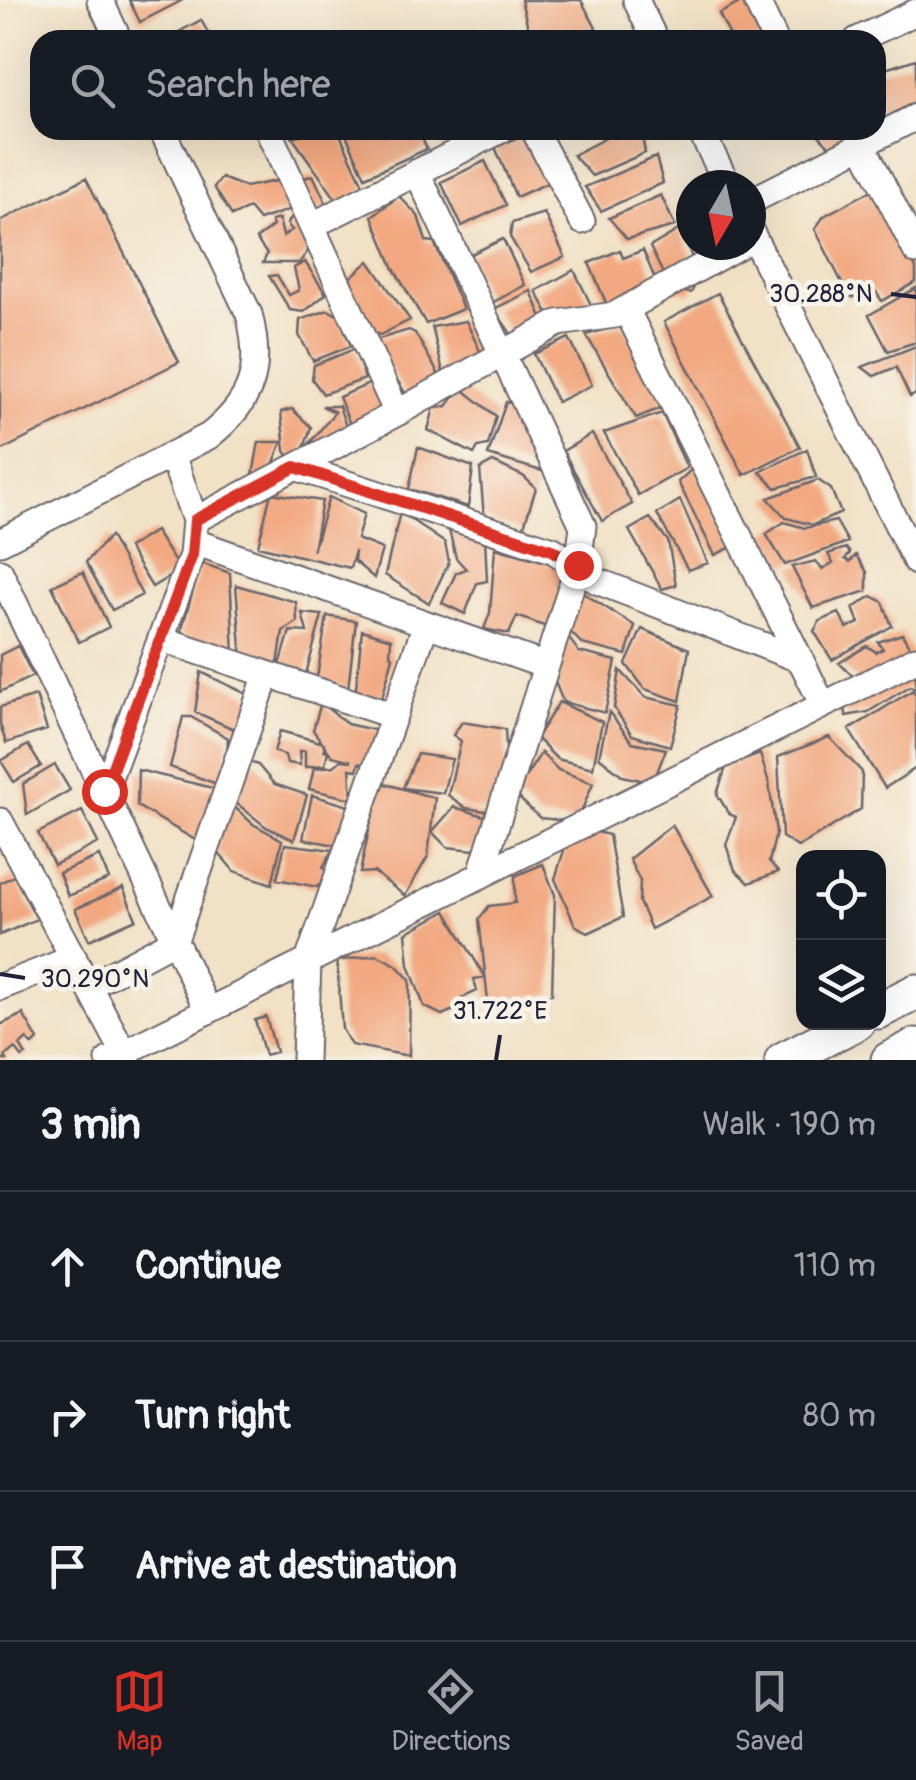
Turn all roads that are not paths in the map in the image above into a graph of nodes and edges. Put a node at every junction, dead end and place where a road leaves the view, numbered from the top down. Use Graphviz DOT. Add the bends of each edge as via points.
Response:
graph roads {
  1 [pos="100,0"];
  2 [pos="636,0"];
  3 [pos="756,0"];
  4 [pos="916,12"];
  5 [pos="114,30"];
  6 [pos="651,30"];
  7 [pos="770,30"];
  8 [pos="878,30"];
  9 [pos="916,117"];
  10 [pos="886,132"];
  11 [pos="173,140"];
  12 [pos="273,140"];
  13 [pos="481,140"];
  14 [pos="539,140"];
  15 [pos="705,140"];
  16 [pos="870,140"];
  17 [pos="862,144"];
  18 [pos="720,170"];
  19 [pos="417,172"];
  20 [pos="766,193"];
  21 [pos="582,221"];
  22 [pos="313,225"];
  23 [pos="916,251"];
  24 [pos="711,260"];
  25 [pos="760,260"];
  26 [pos="626,309"];
  27 [pos="503,354"];
  28 [pos="397,414"];
  29 [pos="172,455"];
  30 [pos="295,467"];
  31 [pos="195,531"];
  32 [pos="0,542"];
  33 [pos="916,562"];
  34 [pos="578,565"];
  35 [pos="0,572"];
  36 [pos="426,624"];
  37 [pos="161,640"];
  38 [pos="916,658"];
  39 [pos="801,660"];
  40 [pos="546,666"];
  41 [pos="268,674"];
  42 [pos="823,705"];
  43 [pos="394,716"];
  44 [pos="104,791"];
  45 [pos="0,821"];
  46 [pos="480,876"];
  47 [pos="175,940"];
  48 [pos="74,958"];
  49 [pos="308,961"];
  50 [pos="89,986"];
  51 [pos="0,987"];
  52 [pos="916,992"];
  53 [pos="886,1007"];
  54 [pos="208,1011"];
  55 [pos="841,1030"];
  56 [pos="916,1046"];
  57 [pos="120,1058"];
  58 [pos="305,1060"];
  59 [pos="783,1060"];
  60 [pos="889,1060"];
  1 -- 5 [label="street"];
  2 -- 6 [label="street"];
  3 -- 7 [label="street"];
  4 -- 8 [label="street"];
  9 -- 10 [label="street"];
  11 -- 29 [label="street" via="256,341 255,369 230,419"];
  12 -- 22 [label="street"];
  13 -- 19 [label="street"];
  14 -- 21 [label="street"];
  15 -- 18 [label="street"];
  16 -- 17 [label="street"];
  17 -- 20 [label="street"];
  17 -- 23 [label="street"];
  19 -- 22 [label="street"];
  19 -- 27 [label="street"];
  22 -- 28 [label="street"];
  24 -- 26 [label="street"];
  25 -- 33 [label="street"];
  26 -- 27 [label="street" via="558,323"];
  26 -- 39 [label="street"];
  27 -- 28 [label="street"];
  27 -- 34 [label="street" via="580,514"];
  28 -- 30 [label="street"];
  29 -- 31 [label="street"];
  29 -- 32 [label="street"];
  30 -- 31 [label="street"];
  30 -- 34 [label="street" via="552,550"];
  31 -- 36 [label="street"];
  31 -- 37 [label="street"];
  34 -- 39 [label="street" via="597,581"];
  34 -- 40 [label="street"];
  35 -- 44 [label="street"];
  36 -- 40 [label="street"];
  36 -- 43 [label="street"];
  37 -- 41 [label="street"];
  37 -- 44 [label="street"];
  38 -- 42 [label="street"];
  39 -- 42 [label="street"];
  40 -- 46 [label="street"];
  41 -- 43 [label="street"];
  41 -- 47 [label="street"];
  42 -- 46 [label="street"];
  43 -- 49 [label="street"];
  44 -- 47 [label="street"];
  45 -- 48 [label="street"];
  46 -- 49 [label="street"];
  47 -- 50 [label="street"];
  47 -- 54 [label="street"];
  48 -- 50 [label="street"];
  48 -- 51 [label="street"];
  49 -- 54 [label="street"];
  49 -- 58 [label="street"];
  50 -- 57 [label="street"];
  52 -- 53 [label="street"];
  54 -- 57 [label="street"];
  55 -- 59 [label="street"];
  56 -- 60 [label="street"];
}
